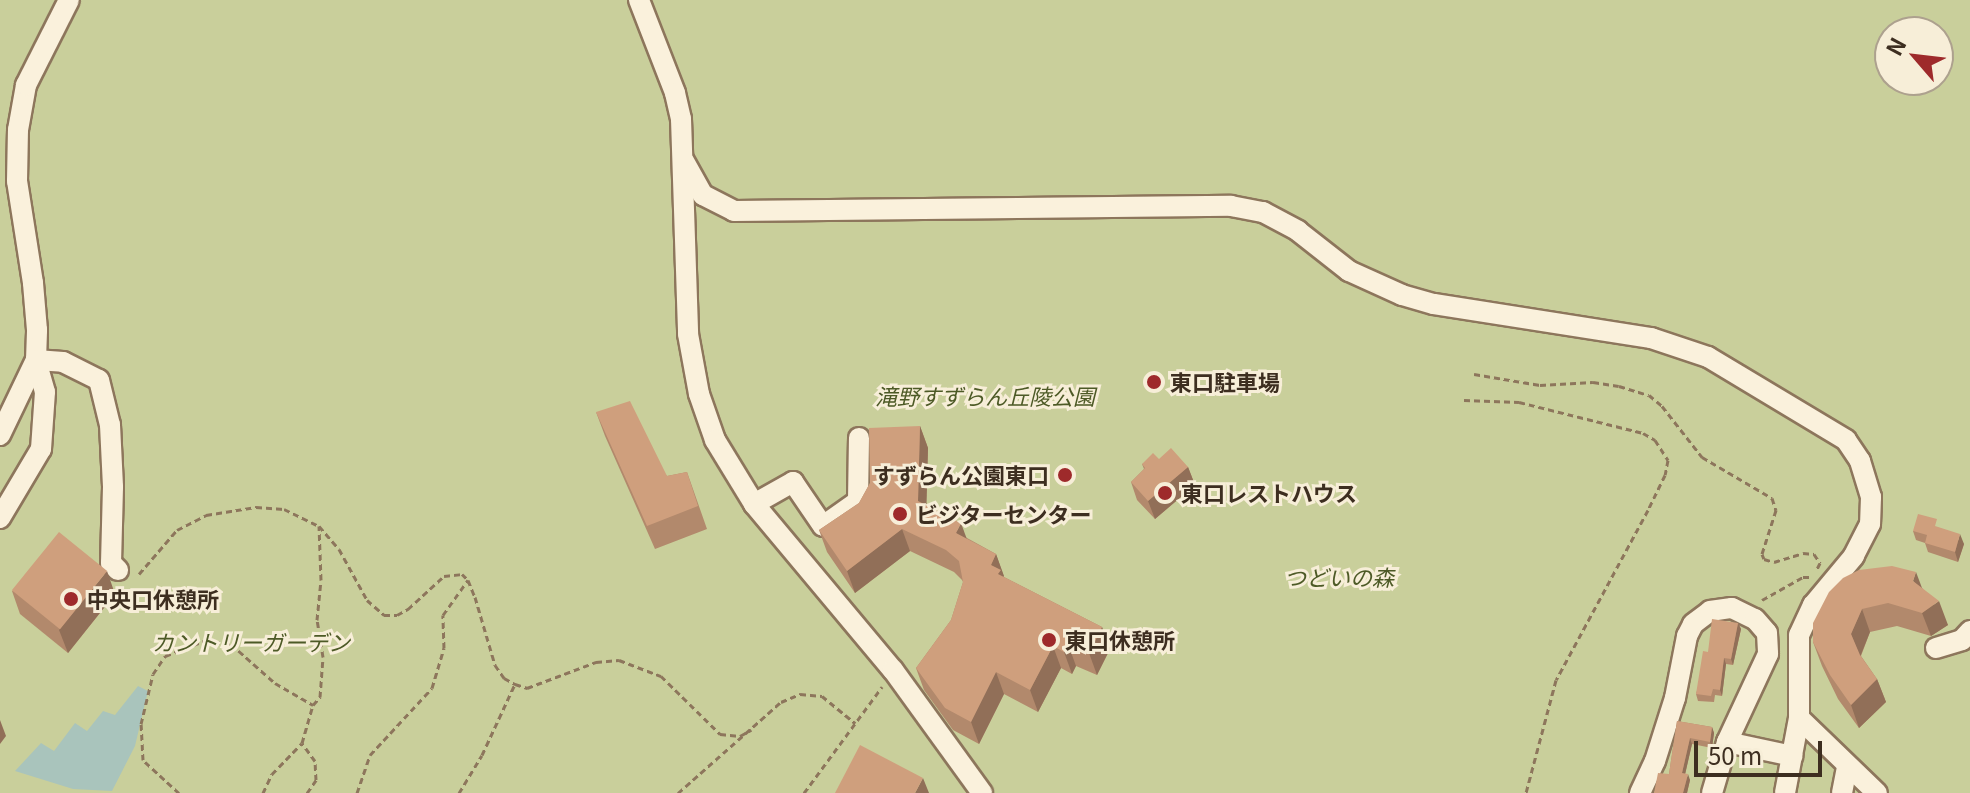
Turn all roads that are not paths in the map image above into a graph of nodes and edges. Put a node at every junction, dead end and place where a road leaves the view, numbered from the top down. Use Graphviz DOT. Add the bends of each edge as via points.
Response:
graph roads {
  1 [pos="69,0"];
  2 [pos="639,0"];
  3 [pos="684,161"];
  4 [pos="36,360"];
  5 [pos="6,410"];
  6 [pos="0,435"];
  7 [pos="859,438"];
  8 [pos="754,504"];
  9 [pos="0,518"];
  10 [pos="128,572"];
  11 [pos="1970,631"];
  12 [pos="1936,648"];
  13 [pos="1799,718"];
  14 [pos="1727,742"];
  15 [pos="1793,756"];
  16 [pos="1847,767"];
  17 [pos="982,793"];
  18 [pos="1640,793"];
  19 [pos="1712,793"];
  20 [pos="1785,793"];
  21 [pos="1842,793"];
  22 [pos="1877,793"];
  1 -- 4 [label="street" via="26,85 18,130 17,181 33,283"];
  2 -- 3 [label="street" via="675,93"];
  3 -- 8 [label="street" via="688,334 699,394 715,440"];
  3 -- 13 [label="street" via="703,195 734,211 1231,206 1263,212 1298,231 1349,271 1434,304 1651,338 1708,357 1846,440 1860,461 1871,497 1870,524 1854,556 1813,605 1799,635"];
  4 -- 5 [label="street"];
  4 -- 9 [label="street" via="45,392 41,449"];
  4 -- 10 [label="street" via="63,362 99,380 110,425 111,563"];
  5 -- 6 [label="street"];
  7 -- 8 [label="street" via="858,501 823,526 793,482"];
  8 -- 17 [label="street" via="893,670"];
  11 -- 12 [label="street" via="1962,640"];
  13 -- 15 [label="street"];
  13 -- 16 [label="street"];
  14 -- 15 [label="street"];
  14 -- 18 [label="street" via="1768,654 1767,633 1755,619 1732,608 1710,611 1687,636 1675,698"];
  14 -- 19 [label="street"];
  15 -- 20 [label="street"];
  16 -- 21 [label="street"];
  16 -- 22 [label="street"];
}
